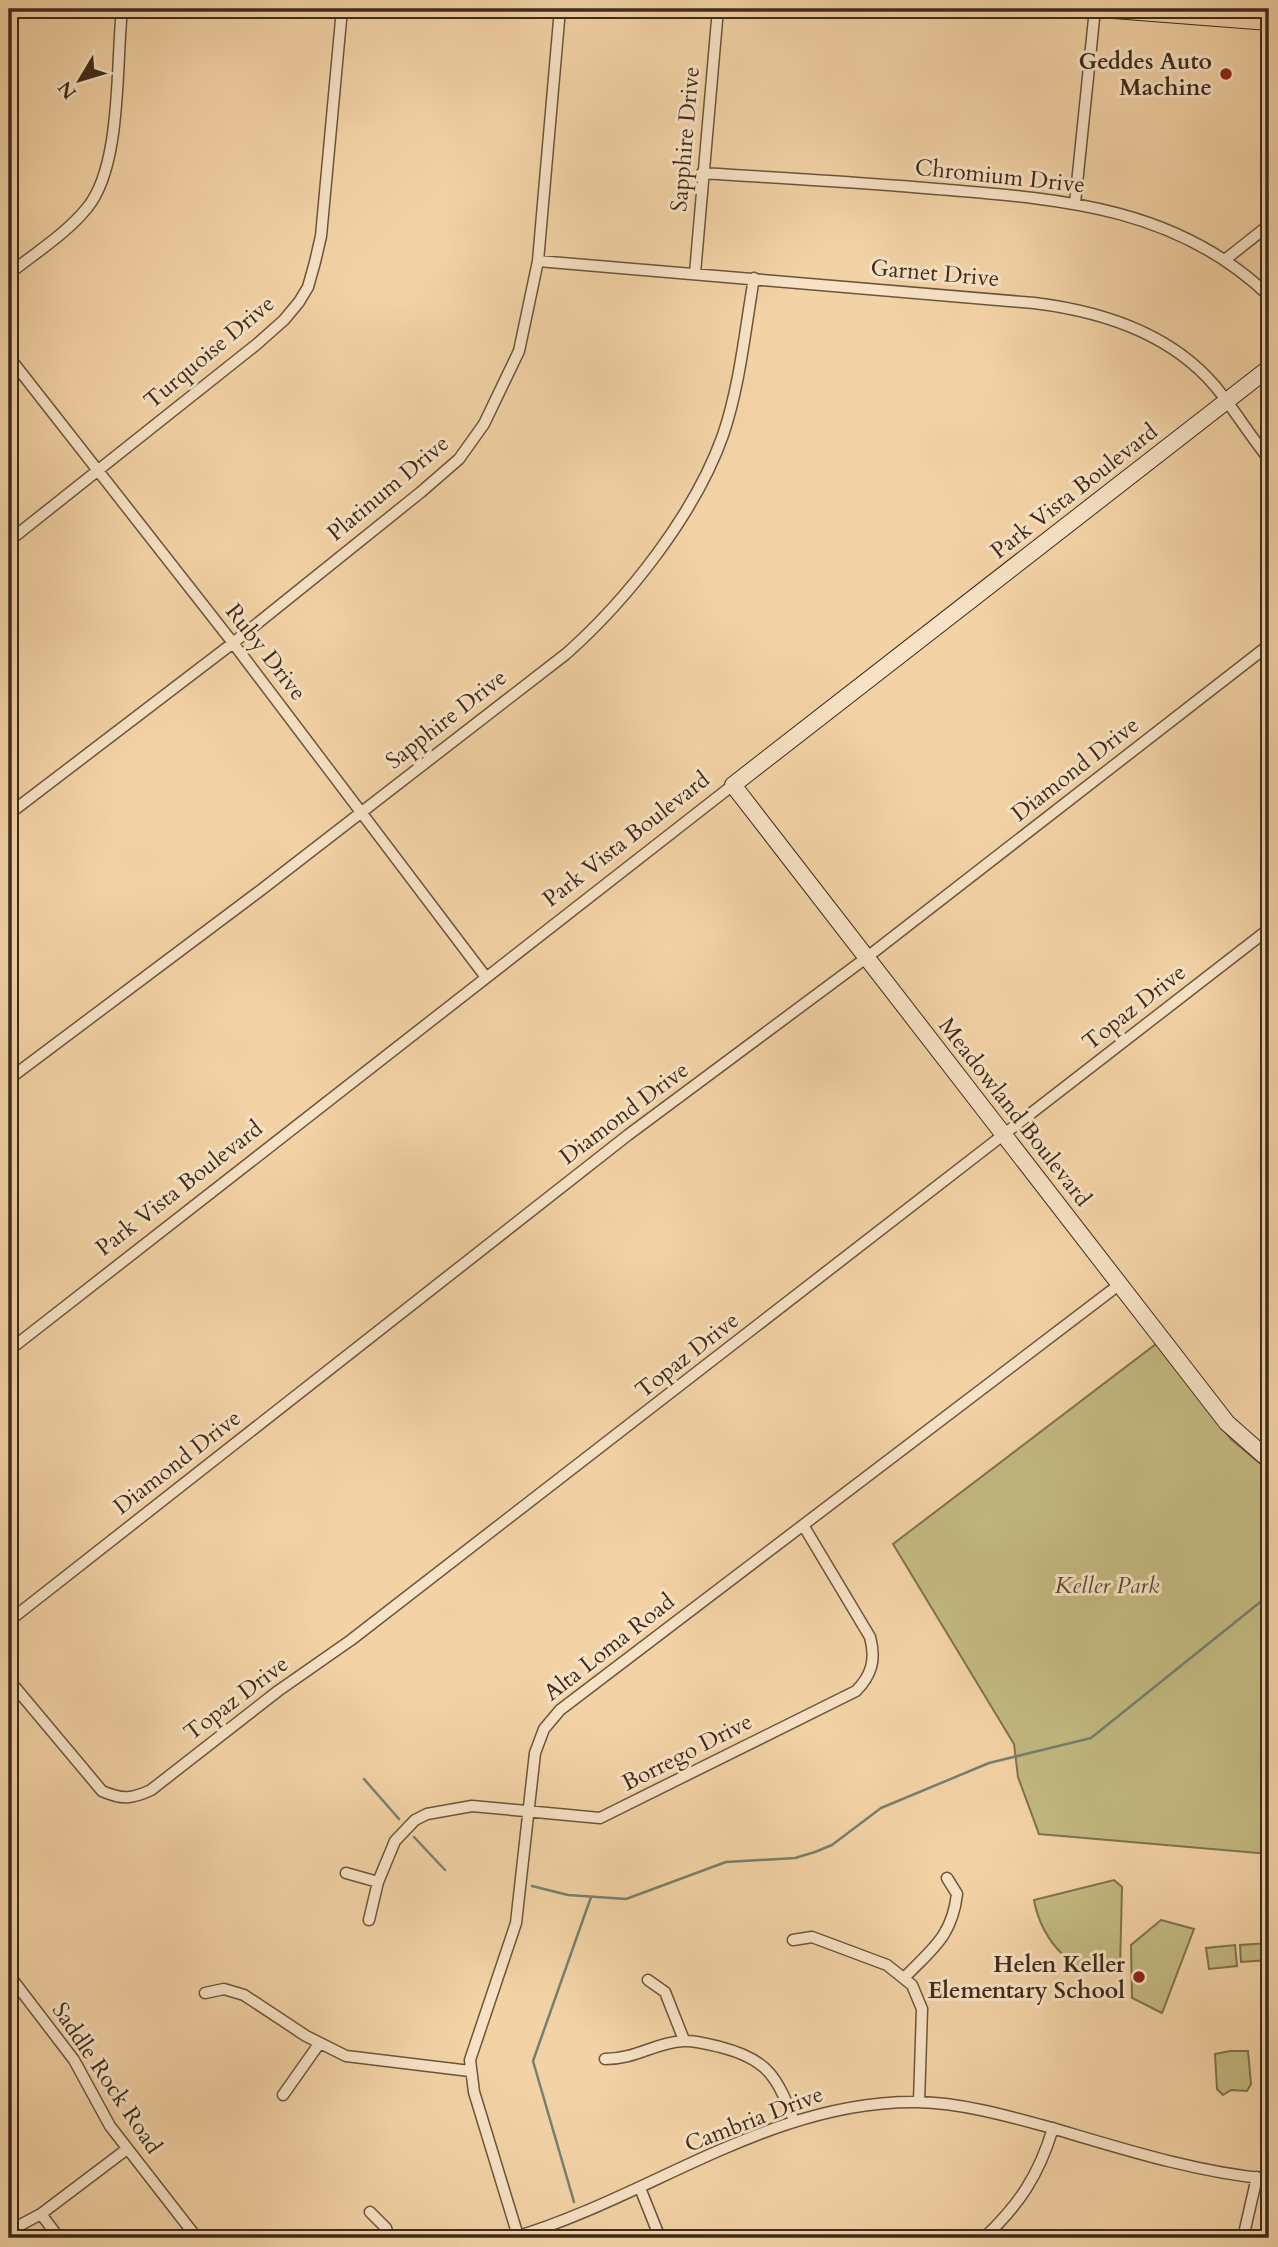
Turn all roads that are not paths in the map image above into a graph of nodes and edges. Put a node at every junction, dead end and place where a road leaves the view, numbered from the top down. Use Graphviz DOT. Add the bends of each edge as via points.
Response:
graph roads {
  1 [pos="122,9"];
  2 [pos="342,9"];
  3 [pos="560,9"];
  4 [pos="718,9"];
  5 [pos="1096,9"];
  6 [pos="1114,9"];
  7 [pos="1269,21"];
  8 [pos="702,173"];
  9 [pos="1075,203"];
  10 [pos="1269,225"];
  11 [pos="1226,259"];
  12 [pos="538,261"];
  13 [pos="695,273"];
  14 [pos="9,274"];
  15 [pos="754,278"];
  16 [pos="1269,296"];
  17 [pos="9,357"];
  18 [pos="1269,368"];
  19 [pos="1226,402"];
  20 [pos="1269,459"];
  21 [pos="99,472"];
  22 [pos="9,541"];
  23 [pos="233,643"];
  24 [pos="1269,645"];
  25 [pos="733,785"];
  26 [pos="361,812"];
  27 [pos="9,814"];
  28 [pos="1269,929"];
  29 [pos="866,958"];
  30 [pos="485,976"];
  31 [pos="9,1079"];
  32 [pos="1004,1135"];
  33 [pos="1120,1284"];
  34 [pos="12,1348"];
  35 [pos="1269,1460"];
  36 [pos="803,1525"];
  37 [pos="9,1620"];
  38 [pos="9,1680"];
  39 [pos="528,1810"];
  40 [pos="346,1873"];
  41 [pos="947,1878"];
  42 [pos="378,1882"];
  43 [pos="369,1920"];
  44 [pos="793,1940"];
  45 [pos="9,1975"];
  46 [pos="905,1976"];
  47 [pos="648,1979"];
  48 [pos="205,1993"];
  49 [pos="684,2040"];
  50 [pos="319,2044"];
  51 [pos="605,2059"];
  52 [pos="470,2071"];
  53 [pos="283,2095"];
  54 [pos="919,2102"];
  55 [pos="794,2121"];
  56 [pos="1053,2129"];
  57 [pos="127,2148"];
  58 [pos="1257,2178"];
  59 [pos="1269,2179"];
  60 [pos="640,2188"];
  61 [pos="370,2212"];
  62 [pos="41,2214"];
  63 [pos="9,2231"];
  64 [pos="514,2237"];
  65 [pos="59,2238"];
  66 [pos="197,2238"];
  67 [pos="389,2238"];
  68 [pos="660,2238"];
  69 [pos="984,2238"];
  70 [pos="1243,2238"];
  1 -- 14 [label="street" via="111,151 102,185 79,217"];
  2 -- 21 [label="street, Turquoise Drive" via="321,236 308,287 284,320"];
  3 -- 12 [label="street, Platinum Drive"];
  4 -- 8 [label="street, Sapphire Drive"];
  5 -- 9 [label="street"];
  6 -- 7 [label="main road"];
  8 -- 9 [label="street, Chromium Drive"];
  8 -- 13 [label="street, Sapphire Drive"];
  9 -- 11 [label="street, Chromium Drive" via="1161,227"];
  10 -- 11 [label="street"];
  11 -- 16 [label="street, Chromium Drive"];
  12 -- 13 [label="street, Garnet Drive"];
  12 -- 23 [label="street, Platinum Drive" via="513,366 467,449 421,492"];
  13 -- 15 [label="street, Garnet Drive"];
  15 -- 19 [label="street, Garnet Drive" via="1090,311 1166,346 1201,373"];
  15 -- 26 [label="street, Sapphire Drive" via="723,433 693,495 639,575 566,654"];
  17 -- 21 [label="street, Ruby Drive"];
  18 -- 19 [label="street, Park Vista Boulevard"];
  19 -- 20 [label="street, Garnet Drive"];
  19 -- 25 [label="street, Park Vista Boulevard"];
  21 -- 22 [label="street, Turquoise Drive"];
  21 -- 23 [label="street, Ruby Drive"];
  23 -- 26 [label="street, Ruby Drive"];
  23 -- 27 [label="street, Platinum Drive"];
  24 -- 29 [label="street, Diamond Drive"];
  25 -- 29 [label="street, Meadowland Boulevard"];
  25 -- 30 [label="street, Park Vista Boulevard"];
  26 -- 30 [label="street, Ruby Drive"];
  26 -- 31 [label="street, Sapphire Drive"];
  28 -- 32 [label="street, Topaz Drive"];
  29 -- 32 [label="street, Meadowland Boulevard"];
  29 -- 37 [label="street, Diamond Drive" via="628,1135"];
  30 -- 34 [label="street, Park Vista Boulevard"];
  32 -- 33 [label="street, Meadowland Boulevard"];
  32 -- 38 [label="street, Topaz Drive" via="151,1790 134,1798 102,1791"];
  33 -- 35 [label="street, Meadowland Boulevard" via="1227,1423"];
  33 -- 36 [label="street, Alta Loma Road"];
  36 -- 39 [label="street, Alta Loma Road" via="551,1719 535,1753"];
  36 -- 39 [label="street, Borrego Drive" via="870,1637 873,1660 863,1684 608,1815 593,1818"];
  39 -- 42 [label="street, Borrego Drive" via="472,1806 427,1814 395,1841"];
  39 -- 52 [label="street, Alta Loma Road" via="516,1923 473,2048"];
  40 -- 42 [label="street"];
  41 -- 46 [label="street" via="957,1894 950,1926"];
  42 -- 43 [label="street, Borrego Drive"];
  44 -- 46 [label="street" via="812,1937"];
  45 -- 57 [label="street, Saddle Rock Road" via="74,2060 102,2115"];
  46 -- 54 [label="street" via="922,2009"];
  47 -- 49 [label="street" via="665,1992"];
  48 -- 50 [label="street" via="224,1989 244,1996"];
  49 -- 51 [label="street" via="626,2059"];
  49 -- 55 [label="street" via="734,2050 760,2062 781,2087"];
  50 -- 52 [label="street" via="360,2059"];
  50 -- 53 [label="street"];
  52 -- 64 [label="street, Alta Loma Road"];
  54 -- 55 [label="street, Cambria Drive" via="856,2106"];
  54 -- 56 [label="street, Cambria Drive" via="984,2110"];
  55 -- 60 [label="street, Cambria Drive"];
  56 -- 58 [label="street, Cambria Drive" via="1174,2162"];
  56 -- 69 [label="street" via="1032,2183"];
  57 -- 62 [label="street"];
  57 -- 66 [label="street, Saddle Rock Road"];
  58 -- 59 [label="street, Cambria Drive"];
  58 -- 70 [label="street"];
  60 -- 64 [label="street, Cambria Drive" via="578,2216"];
  60 -- 68 [label="street"];
  61 -- 67 [label="street"];
  62 -- 63 [label="street"];
  62 -- 65 [label="street"];
}
